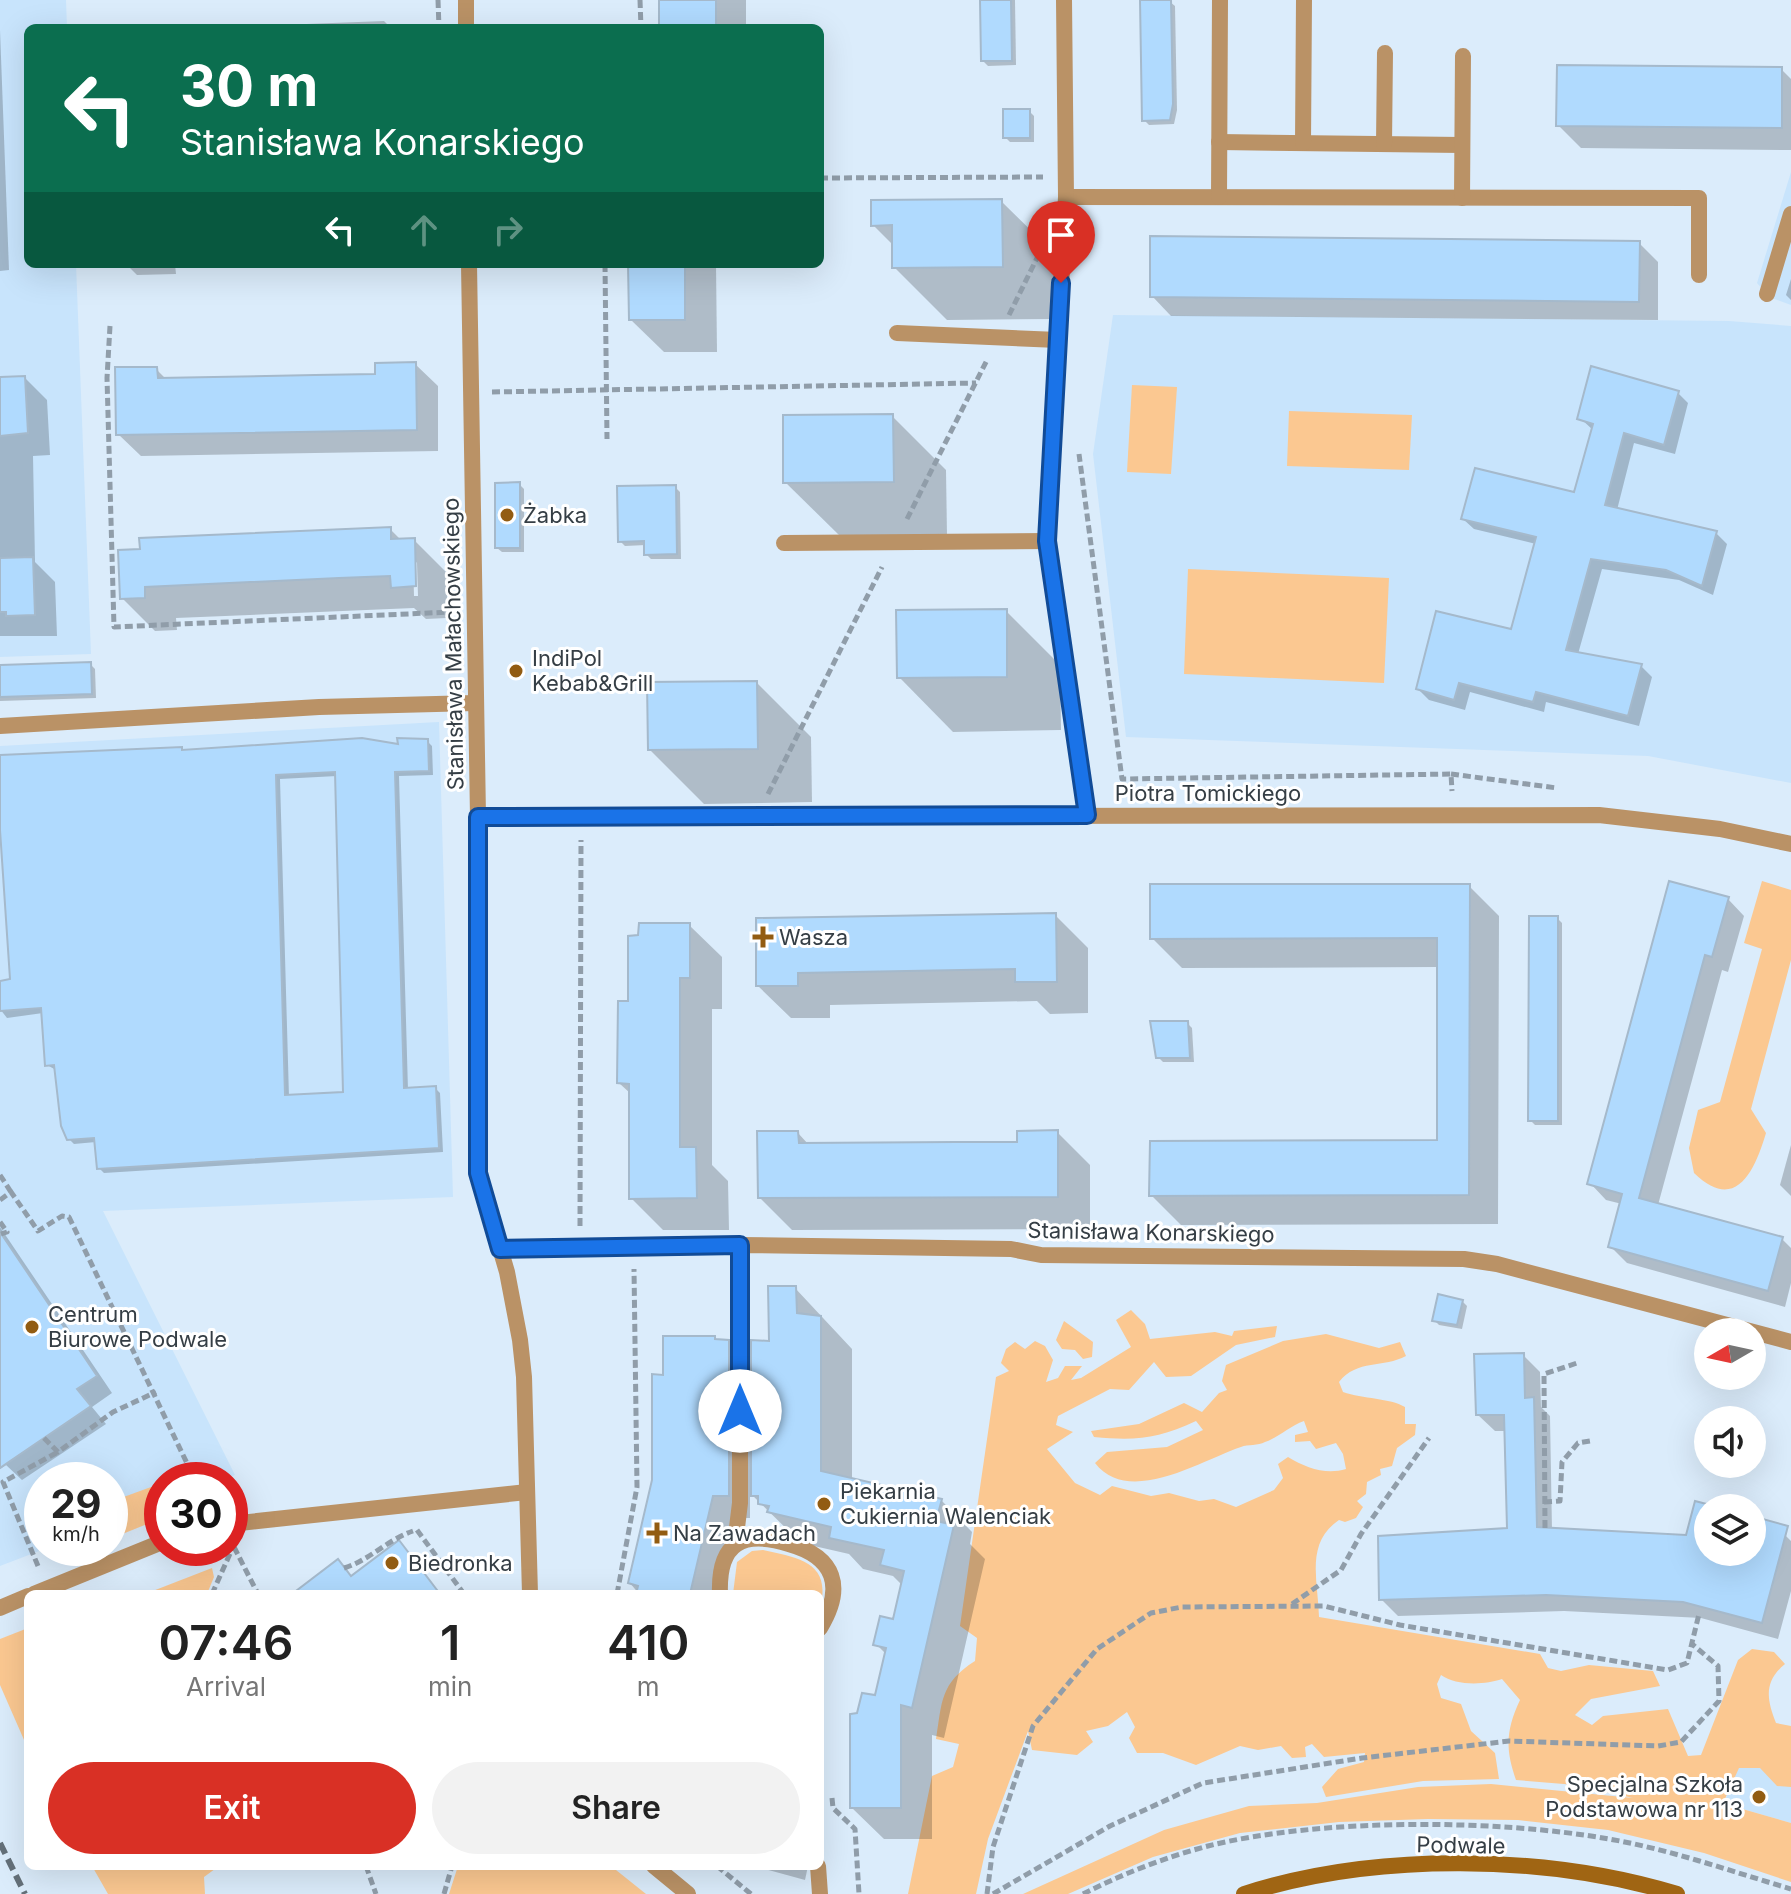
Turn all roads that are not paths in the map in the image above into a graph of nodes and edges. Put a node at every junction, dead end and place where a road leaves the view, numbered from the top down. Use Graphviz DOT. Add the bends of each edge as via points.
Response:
graph roads {
  1 [pos="466,0"];
  2 [pos="1064,0"];
  3 [pos="1220,0"];
  4 [pos="1304,0"];
  5 [pos="466,24"];
  6 [pos="1385,53"];
  7 [pos="1463,56"];
  8 [pos="1219,142"];
  9 [pos="1303,143"];
  10 [pos="1384,144"];
  11 [pos="1462,145"];
  12 [pos="1066,197"];
  13 [pos="1219,197"];
  14 [pos="1462,198"];
  15 [pos="1791,214"];
  16 [pos="469,268"];
  17 [pos="1699,275"];
  18 [pos="1767,294"];
  19 [pos="897,333"];
  20 [pos="1058,340"];
  21 [pos="1047,541"];
  22 [pos="784,543"];
  23 [pos="475,703"];
  24 [pos="0,726"];
  25 [pos="1087,815"];
  26 [pos="478,817"];
  27 [pos="1791,844"];
  28 [pos="740,1245"];
  29 [pos="500,1249"];
  30 [pos="1791,1342"];
  31 [pos="527,1492"];
  32 [pos="248,1522"];
  33 [pos="735,1544"];
  34 [pos="144,1549"];
  35 [pos="44,1590"];
  36 [pos="530,1590"];
  37 [pos="720,1590"];
  38 [pos="24,1598"];
  39 [pos="0,1608"];
  40 [pos="824,1622"];
  41 [pos="659,1870"];
  42 [pos="818,1870"];
  43 [pos="688,1894"];
  44 [pos="820,1894"];
  45 [pos="1244,1894"];
  46 [pos="1677,1894"];
  1 -- 5 [label="street"];
  2 -- 12 [label="street"];
  3 -- 8 [label="street"];
  4 -- 9 [label="street"];
  6 -- 10 [label="street"];
  7 -- 11 [label="street"];
  8 -- 9 [label="street"];
  8 -- 13 [label="street"];
  9 -- 10 [label="street"];
  10 -- 11 [label="street"];
  11 -- 14 [label="street"];
  12 -- 13 [label="street"];
  12 -- 20 [label="street"];
  13 -- 14 [label="street"];
  14 -- 17 [label="street" via="1699,198"];
  15 -- 18 [label="street"];
  16 -- 23 [label="street, Stanisława Małachowskiego"];
  19 -- 20 [label="street"];
  20 -- 21 [label="street"];
  21 -- 22 [label="street"];
  21 -- 25 [label="street"];
  23 -- 24 [label="street"];
  23 -- 26 [label="street, Stanisława Małachowskiego"];
  25 -- 26 [label="street, Piotra Tomickiego"];
  25 -- 27 [label="street, Piotra Tomickiego" via="1599,815 1720,829"];
  26 -- 29 [label="street, Stanisława Małachowskiego" via="478,1173"];
  28 -- 29 [label="street, Stanisława Konarskiego"];
  28 -- 30 [label="street, Stanisława Konarskiego" via="1011,1249 1041,1255 1464,1259"];
  28 -- 33 [label="street" via="740,1503"];
  29 -- 31 [label="street, Stanisława Małachowskiego" via="515,1305 524,1377"];
  31 -- 32 [label="street"];
  31 -- 36 [label="street, Stanisława Małachowskiego"];
  33 -- 37 [label="street" via="724,1560"];
  33 -- 40 [label="street" via="766,1537 819,1556 833,1586"];
  34 -- 35 [label="street"];
  38 -- 39 [label="street"];
  41 -- 43 [label="street"];
  42 -- 44 [label="street"];
  45 -- 46 [label="main road, Podwale" via="1354,1871 1460,1864 1576,1874"];
}
